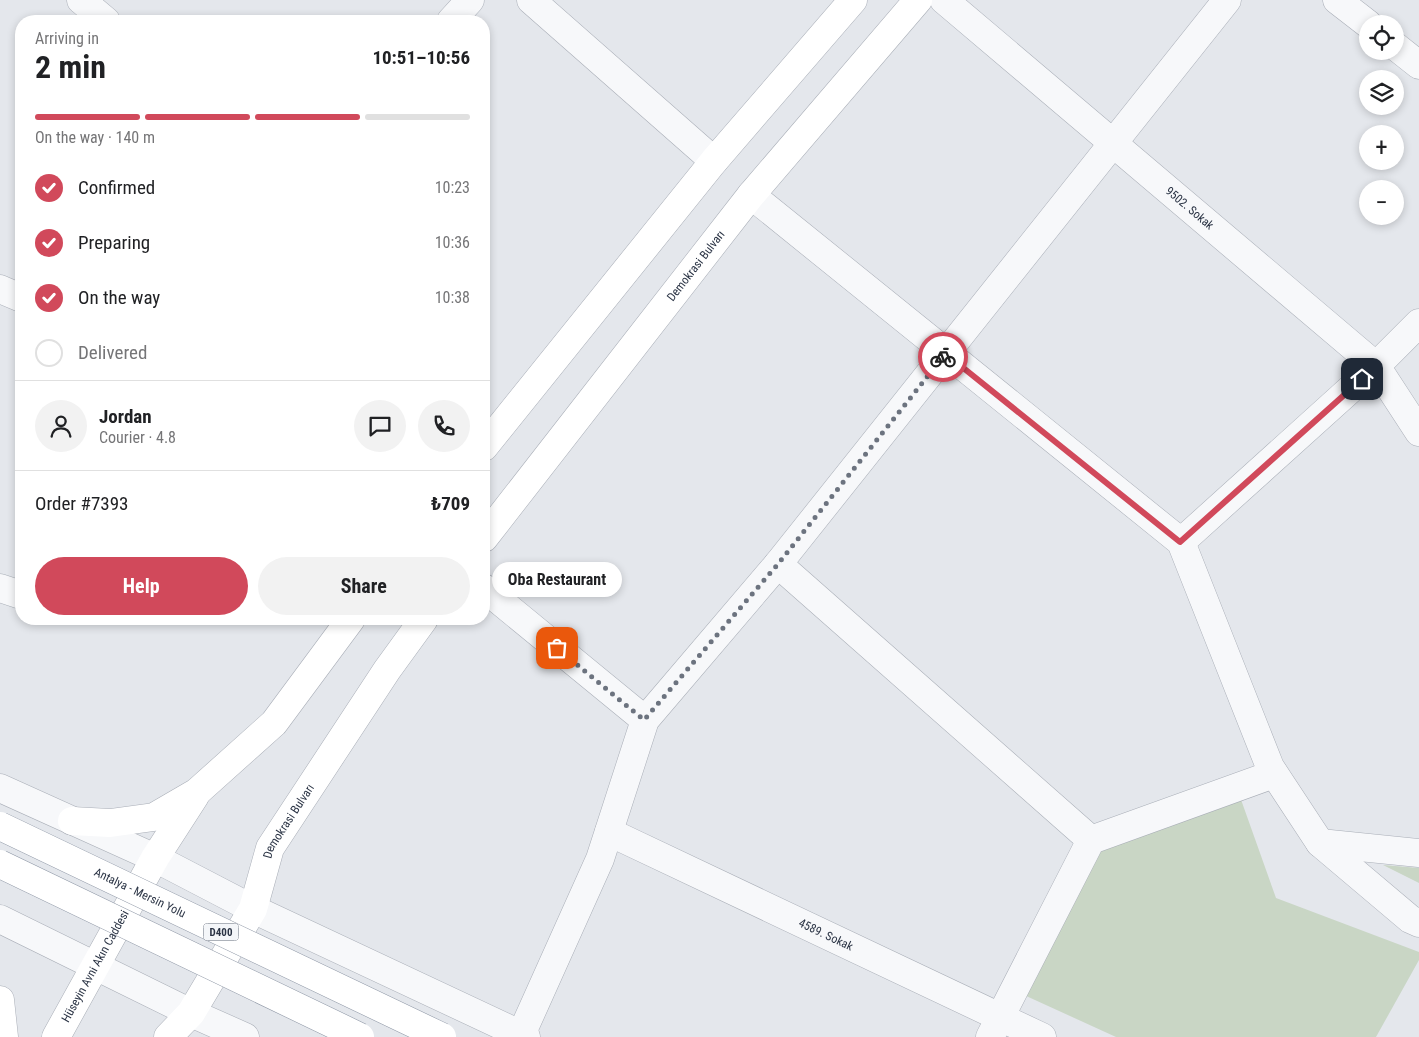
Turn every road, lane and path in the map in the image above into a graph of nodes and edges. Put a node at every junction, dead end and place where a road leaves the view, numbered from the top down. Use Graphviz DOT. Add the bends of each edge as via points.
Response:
graph roads {
  1 [pos="81,0"];
  2 [pos="470,0"];
  3 [pos="531,0"];
  4 [pos="853,0"];
  5 [pos="918,0"];
  6 [pos="944,0"];
  7 [pos="1226,0"];
  8 [pos="1337,0"];
  9 [pos="99,15"];
  10 [pos="456,15"];
  11 [pos="1359,17"];
  12 [pos="1404,53"];
  13 [pos="1419,65"];
  14 [pos="1113,143"];
  15 [pos="714,162"];
  16 [pos="751,195"];
  17 [pos="0,289"];
  18 [pos="15,295"];
  19 [pos="1419,323"];
  20 [pos="946,354"];
  21 [pos="1376,366"];
  22 [pos="1419,432"];
  23 [pos="490,440"];
  24 [pos="490,530"];
  25 [pos="1180,542"];
  26 [pos="778,564"];
  27 [pos="0,588"];
  28 [pos="15,593"];
  29 [pos="490,593"];
  30 [pos="347,625"];
  31 [pos="420,625"];
  32 [pos="644,720"];
  33 [pos="1274,774"];
  34 [pos="0,788"];
  35 [pos="197,792"];
  36 [pos="72,821"];
  37 [pos="0,826"];
  38 [pos="609,832"];
  39 [pos="1091,840"];
  40 [pos="1320,843"];
  41 [pos="1419,853"];
  42 [pos="155,858"];
  43 [pos="0,864"];
  44 [pos="253,909"];
  45 [pos="0,919"];
  46 [pos="1419,923"];
  47 [pos="94,965"];
  48 [pos="0,1000"];
  49 [pos="191,1013"];
  50 [pos="995,1027"];
  51 [pos="170,1035"];
  52 [pos="523,1036"];
  53 [pos="4,1037"];
  54 [pos="56,1037"];
  55 [pos="244,1037"];
  56 [pos="360,1037"];
  57 [pos="442,1037"];
  58 [pos="1042,1037"];
  1 -- 9 [label="street"];
  2 -- 10 [label="street"];
  3 -- 15 [label="street"];
  4 -- 15 [label="main road"];
  5 -- 16 [label="main road, Demokrasi Bulvarı"];
  6 -- 14 [label="street, 9502. Sokak"];
  7 -- 14 [label="street"];
  8 -- 11 [label="street"];
  12 -- 13 [label="street"];
  14 -- 20 [label="street"];
  14 -- 21 [label="street, 9502. Sokak"];
  15 -- 23 [label="main road"];
  16 -- 20 [label="street"];
  16 -- 24 [label="main road, Demokrasi Bulvarı"];
  17 -- 18 [label="street"];
  19 -- 21 [label="street"];
  20 -- 25 [label="street"];
  20 -- 26 [label="street"];
  21 -- 22 [label="street, 9502. Sokak"];
  21 -- 25 [label="street"];
  25 -- 33 [label="street"];
  26 -- 32 [label="street"];
  26 -- 39 [label="street"];
  27 -- 28 [label="street"];
  29 -- 32 [label="street"];
  30 -- 35 [label="main road" via="274,723"];
  31 -- 44 [label="main road, Demokrasi Bulvarı" via="270,848"];
  32 -- 38 [label="street"];
  33 -- 39 [label="street"];
  33 -- 40 [label="street"];
  34 -- 36 [label="street"];
  35 -- 36 [label="main road" via="154,818 110,823"];
  35 -- 42 [label="main road, Hüseyin Avni Akın Caddesi"];
  36 -- 42 [label="street"];
  37 -- 57 [label="main road, Antalya - Mersin Yolu / D400, bridge"];
  38 -- 50 [label="street, 4589. Sokak"];
  38 -- 52 [label="street"];
  39 -- 50 [label="street"];
  40 -- 41 [label="street"];
  40 -- 46 [label="street" via="1410,919"];
  42 -- 44 [label="street"];
  42 -- 47 [label="main road, Hüseyin Avni Akın Caddesi"];
  43 -- 56 [label="main road, bridge"];
  44 -- 49 [label="main road, Demokrasi Bulvarı"];
  44 -- 52 [label="street"];
  45 -- 47 [label="street"];
  47 -- 49 [label="street"];
  47 -- 54 [label="main road, Hüseyin Avni Akın Caddesi"];
  48 -- 53 [label="main road"];
  49 -- 51 [label="main road, Demokrasi Bulvarı"];
  49 -- 55 [label="street"];
  50 -- 58 [label="street, 4589. Sokak"];
}
